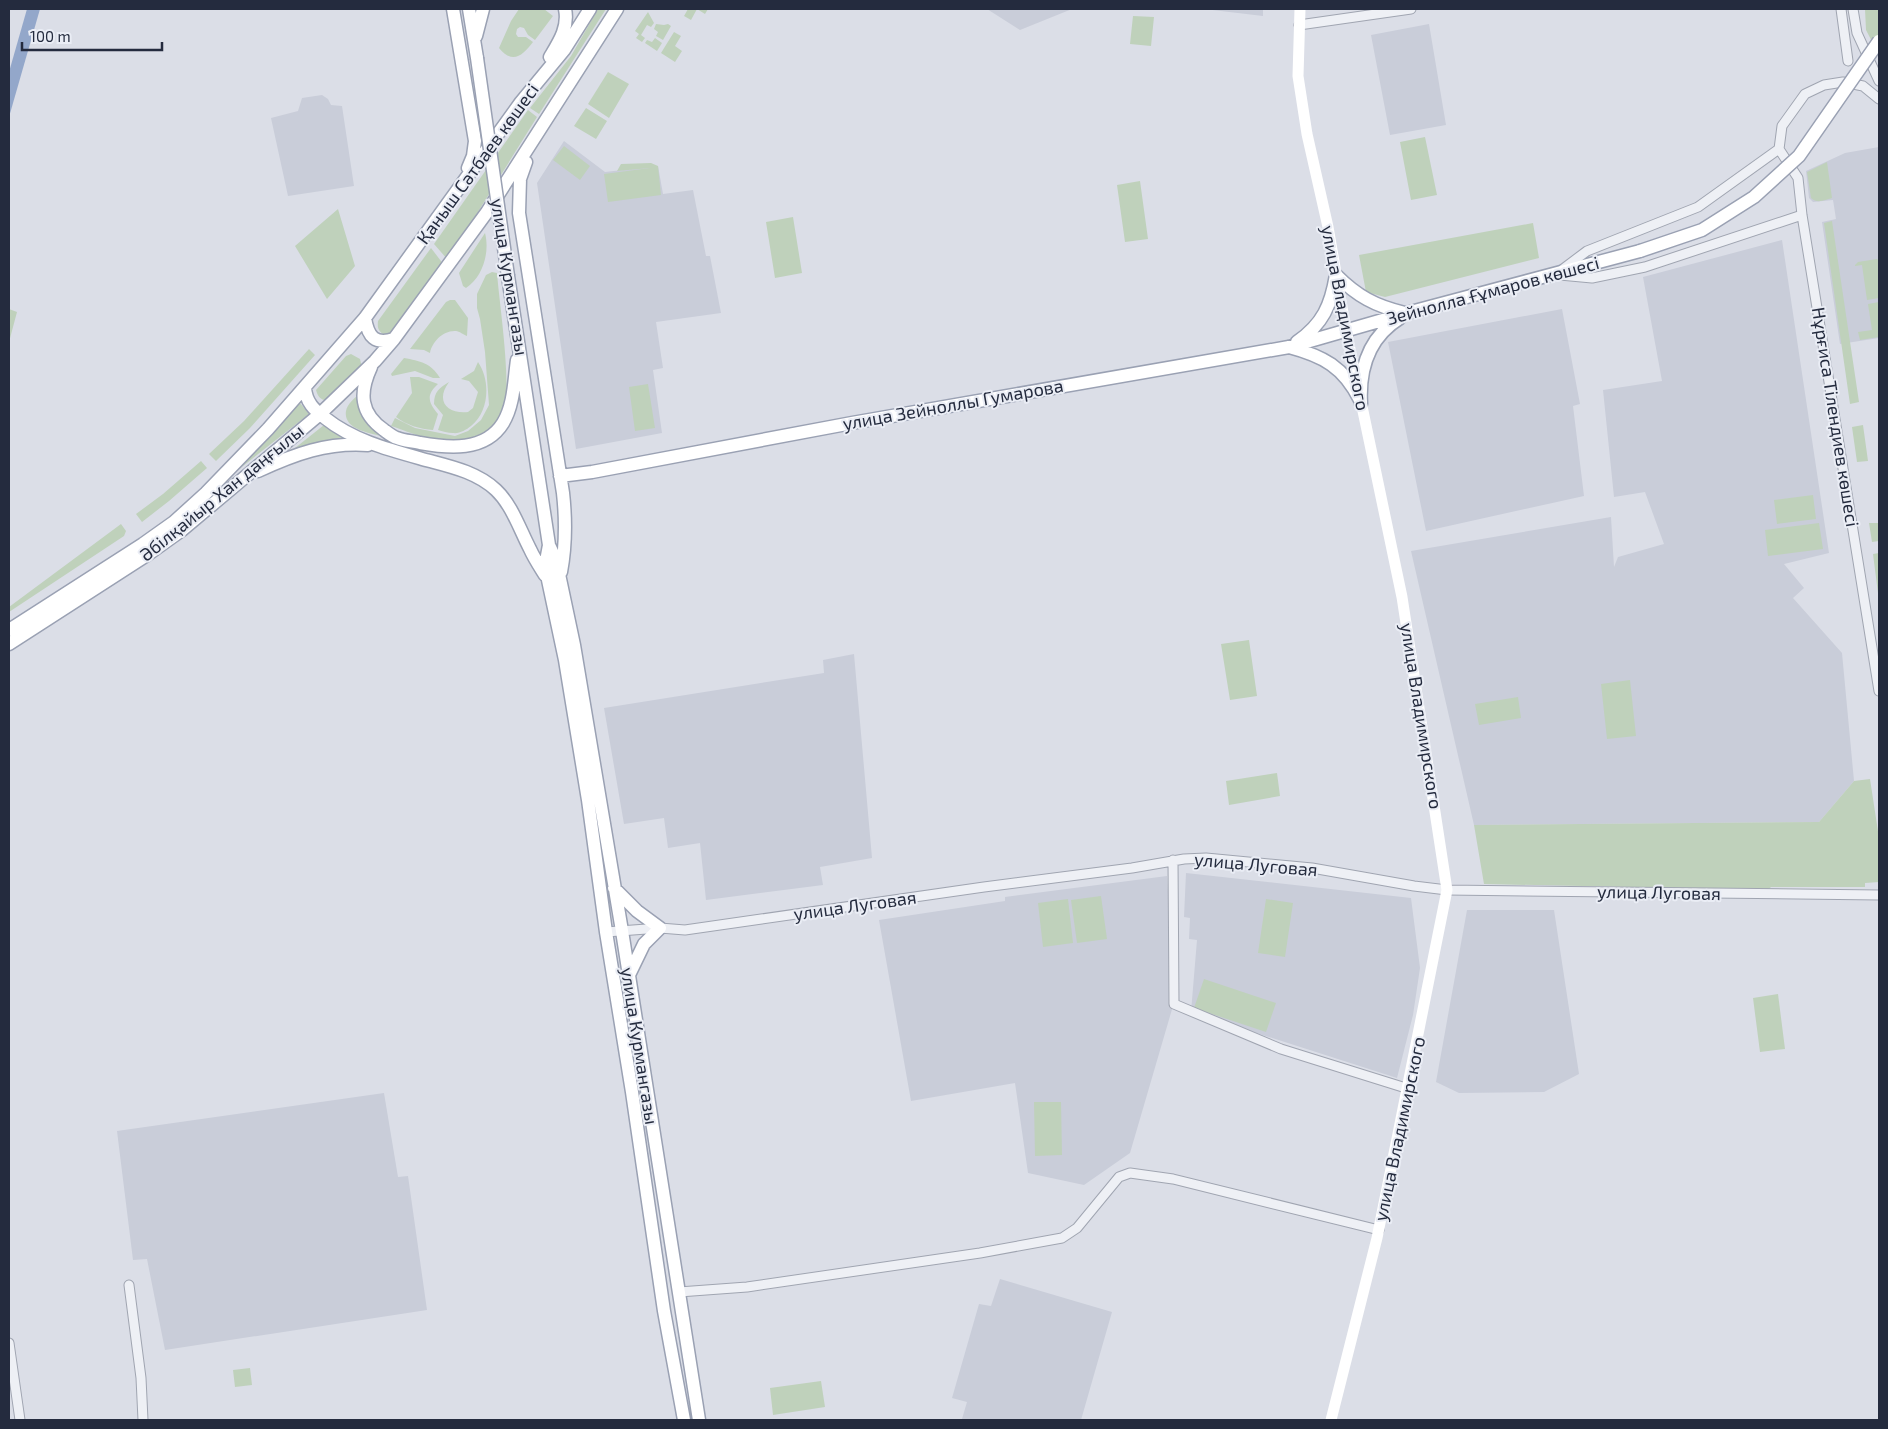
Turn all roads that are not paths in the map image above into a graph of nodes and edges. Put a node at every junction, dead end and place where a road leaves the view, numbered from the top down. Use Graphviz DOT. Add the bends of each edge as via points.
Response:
graph roads {
  1 [pos="453,9"];
  2 [pos="469,9"];
  3 [pos="483,9"];
  4 [pos="565,9"];
  5 [pos="590,9"];
  6 [pos="618,9"];
  7 [pos="1300,9"];
  8 [pos="1411,9"];
  9 [pos="1840,9"];
  10 [pos="1853,9"];
  11 [pos="1298,25"];
  12 [pos="1879,41"];
  13 [pos="474,44"];
  14 [pos="1848,61"];
  15 [pos="1879,81"];
  16 [pos="1879,99"];
  17 [pos="521,102"];
  18 [pos="531,145"];
  19 [pos="1779,148"];
  20 [pos="463,181"];
  21 [pos="1802,215"];
  22 [pos="1555,274"];
  23 [pos="1336,275"];
  24 [pos="1407,313"];
  25 [pos="366,318"];
  26 [pos="1346,330"];
  27 [pos="394,339"];
  28 [pos="520,345"];
  29 [pos="1289,347"];
  30 [pos="374,361"];
  31 [pos="305,388"];
  32 [pos="1361,404"];
  33 [pos="320,414"];
  34 [pos="379,446"];
  35 [pos="560,476"];
  36 [pos="240,480"];
  37 [pos="554,580"];
  38 [pos="10,638"];
  39 [pos="1879,691"];
  40 [pos="599,837"];
  41 [pos="1174,860"];
  42 [pos="614,888"];
  43 [pos="1448,890"];
  44 [pos="1879,895"];
  45 [pos="660,928"];
  46 [pos="622,931"];
  47 [pos="606,932"];
  48 [pos="629,975"];
  49 [pos="1409,1089"];
  50 [pos="1379,1230"];
  51 [pos="129,1285"];
  52 [pos="679,1292"];
  53 [pos="9,1343"];
  54 [pos="20,1420"];
  55 [pos="143,1420"];
  56 [pos="684,1420"];
  57 [pos="699,1420"];
  58 [pos="1331,1420"];
  1 -- 20 [label="main road" via="475,141"];
  2 -- 13 [label="main road, улица Курмангазы"];
  3 -- 13 [label="main road"];
  4 -- 17 [label="main road" via="564,32"];
  5 -- 17 [label="main road, Қаныш Сәтбаев көшесі" via="564,50"];
  6 -- 18 [label="main road, Қаныш Сәтбаев көшесі"];
  7 -- 11 [label="street, улица Владимирского"];
  8 -- 11 [label="street"];
  9 -- 14 [label="street"];
  10 -- 15 [label="street" via="1857,33"];
  11 -- 23 [label="street, улица Владимирского" via="1300,86 1307,134"];
  12 -- 22 [label="main road, Зейнолла Ғұмаров көшесі, bridge" via="1799,156 1754,198 1702,230"];
  13 -- 28 [label="main road, улица Курмангазы, bridge"];
  16 -- 19 [label="street" via="1863,86 1843,82 1824,85 1805,94 1782,126"];
  17 -- 20 [label="main road, Қаныш Сәтбаев көшесі"];
  18 -- 27 [label="main road, Қаныш Сәтбаев көшесі" via="488,212"];
  18 -- 35 [label="main road" via="520,179 519,213"];
  19 -- 21 [label="street, Нұрғиса Тілендиев көшесі" via="1798,178"];
  19 -- 22 [label="street" via="1698,207 1587,252"];
  20 -- 25 [label="main road, Қаныш Сәтбаев көшесі"];
  21 -- 22 [label="street" via="1645,266 1592,278"];
  21 -- 39 [label="street, Нұрғиса Тілендиев көшесі"];
  22 -- 24 [label="main road, Зейнолла Ғұмаров көшесі"];
  23 -- 24 [label="main road" via="1369,302"];
  23 -- 26 [label="street, улица Владимирского"];
  23 -- 29 [label="main road" via="1333,296 1324,316 1309,334"];
  24 -- 26 [label="main road, Зейнолла Ғұмаров көшесі"];
  24 -- 32 [label="main road" via="1392,322 1370,348 1363,366"];
  25 -- 27 [label="main road" via="367,329 375,340"];
  25 -- 31 [label="main road, Әбілқайыр Хан даңғылы"];
  26 -- 29 [label="main road, улица Зейноллы Гумарова"];
  26 -- 32 [label="street, улица Владимирского"];
  27 -- 30 [label="main road, Әбілқайыр Хан даңғылы"];
  28 -- 30 [label="main road" via="511,404 503,424 488,438 461,448 444,448 396,438 375,424 366,413 362,398 366,377"];
  28 -- 37 [label="main road, улица Курмангазы" via="549,545 546,561"];
  29 -- 32 [label="main road" via="1334,366 1345,377"];
  29 -- 35 [label="main road, улица Зейноллы Гумарова"];
  30 -- 33 [label="main road, Әбілқайыр Хан даңғылы"];
  31 -- 33 [label="main road" via="305,398"];
  31 -- 38 [label="main road, Әбілқайыр Хан даңғылы" via="206,493 174,522"];
  32 -- 43 [label="street, улица Владимирского" via="1402,597"];
  33 -- 34 [label="main road" via="333,425"];
  33 -- 36 [label="main road, Әбілқайыр Хан даңғылы"];
  34 -- 36 [label="main road" via="349,444 313,449"];
  34 -- 37 [label="main road" via="480,478 495,490 512,514 531,552"];
  35 -- 37 [label="main road" via="566,524 564,551"];
  36 -- 38 [label="main road, Әбілқайыр Хан даңғылы" via="147,555"];
  37 -- 40 [label="main road, улица Курмангазы" via="572,666"];
  40 -- 42 [label="main road, улица Курмангазы"];
  40 -- 47 [label="main road, улица Курмангазы"];
  41 -- 43 [label="street, улица Луговая" via="1206,858 1312,868"];
  41 -- 45 [label="street, улица Луговая" via="685,930"];
  41 -- 49 [label="street" via="1174,1004 1281,1049"];
  42 -- 45 [label="main road"];
  42 -- 46 [label="main road, улица Курмангазы"];
  43 -- 44 [label="street, улица Луговая"];
  43 -- 49 [label="street, улица Владимирского"];
  45 -- 46 [label="street, улица Луговая"];
  45 -- 48 [label="main road" via="644,944"];
  46 -- 47 [label="street, улица Луговая"];
  46 -- 48 [label="main road, улица Курмангазы"];
  47 -- 56 [label="main road, улица Курмангазы" via="664,1311"];
  48 -- 52 [label="main road, улица Курмангазы"];
  49 -- 50 [label="street, улица Владимирского"];
  50 -- 52 [label="street" via="1173,1179 1130,1173 1119,1178 1077,1228 1062,1238 747,1287"];
  50 -- 58 [label="street, улица Владимирского"];
  51 -- 55 [label="street"];
  52 -- 57 [label="main road, улица Курмангазы"];
  53 -- 54 [label="street"];
}
